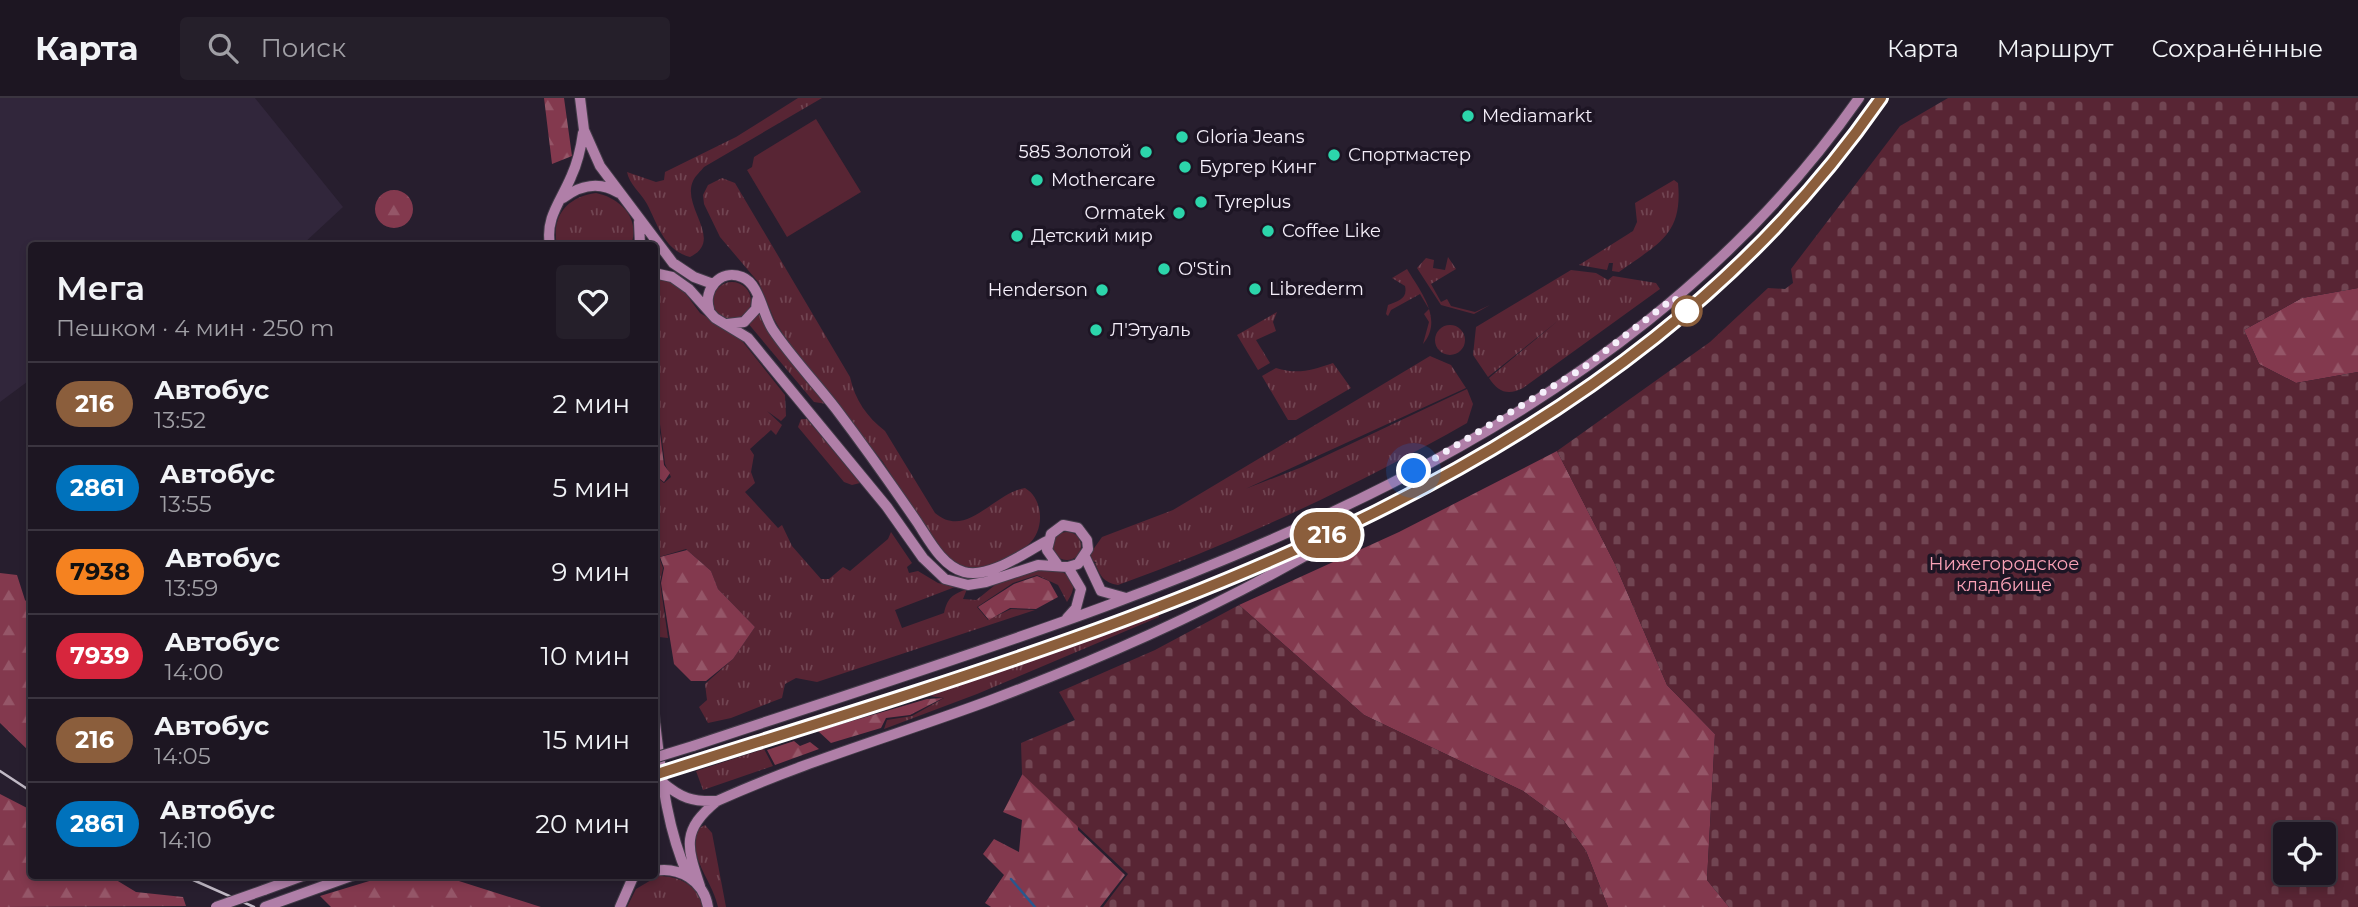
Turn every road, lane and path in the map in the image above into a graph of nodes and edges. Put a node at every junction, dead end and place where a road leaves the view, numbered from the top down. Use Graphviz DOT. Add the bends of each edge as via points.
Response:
graph roads {
  1 [pos="580,98"];
  2 [pos="1860,98"];
  3 [pos="1881,98"];
  4 [pos="584,130"];
  5 [pos="627,199"];
  6 [pos="561,200"];
  7 [pos="636,213"];
  8 [pos="550,242"];
  9 [pos="641,242"];
  10 [pos="655,242"];
  11 [pos="658,246"];
  12 [pos="658,275"];
  13 [pos="713,284"];
  14 [pos="758,300"];
  15 [pos="710,312"];
  16 [pos="727,324"];
  17 [pos="1382,510"];
  18 [pos="1047,541"];
  19 [pos="1085,557"];
  20 [pos="1063,565"];
  21 [pos="1129,598"];
  22 [pos="1064,621"];
  23 [pos="658,757"];
  24 [pos="659,779"];
  25 [pos="717,801"];
  26 [pos="658,871"];
  27 [pos="688,876"];
  28 [pos="294,879"];
  29 [pos="343,879"];
  30 [pos="632,880"];
  31 [pos="700,886"];
  32 [pos="215,907"];
  33 [pos="265,907"];
  34 [pos="620,907"];
  35 [pos="708,907"];
  1 -- 4 [label="main road"];
  2 -- 21 [label="main road" via="1800,177 1742,237 1635,330 1583,368 1395,482 1233,558"];
  3 -- 17 [label="main road" via="1822,178 1779,226 1655,338 1545,416"];
  4 -- 5 [label="main road" via="600,166"];
  4 -- 6 [label="main road" via="579,158"];
  5 -- 6 [label="main road" via="600,185 574,189"];
  5 -- 7 [label="main road"];
  6 -- 8 [label="main road" via="551,214"];
  7 -- 9 [label="main road"];
  7 -- 10 [label="main road"];
  11 -- 13 [label="main road" via="673,263"];
  12 -- 15 [label="main road" via="673,277"];
  13 -- 14 [label="main road" via="723,276 736,275 753,285"];
  13 -- 15 [label="main road" via="708,293"];
  14 -- 16 [label="main road" via="744,322"];
  14 -- 18 [label="main road" via="771,328 884,473 937,552 954,568 984,571"];
  15 -- 16 [label="main road"];
  16 -- 20 [label="main road" via="748,338 805,406 933,571 968,585 1038,565"];
  17 -- 24 [label="main road, bridge" via="1135,616 694,762"];
  17 -- 25 [label="main road" via="1203,609 1043,680"];
  18 -- 19 [label="main road" via="1063,525 1078,528 1087,540"];
  18 -- 20 [label="main road" via="1047,550"];
  19 -- 20 [label="main road"];
  19 -- 21 [label="main road" via="1101,592"];
  20 -- 22 [label="main road" via="1081,589 1076,608"];
  21 -- 22 [label="main road"];
  22 -- 23 [label="main road, bridge"];
  24 -- 25 [label="main road" via="681,798"];
  24 -- 27 [label="main road" via="674,844"];
  25 -- 31 [label="main road" via="699,816 689,842"];
  26 -- 27 [label="main road"];
  27 -- 31 [label="main road"];
  28 -- 32 [label="main road, bridge"];
  29 -- 33 [label="main road"];
  30 -- 34 [label="main road"];
  31 -- 35 [label="main road"];
}
